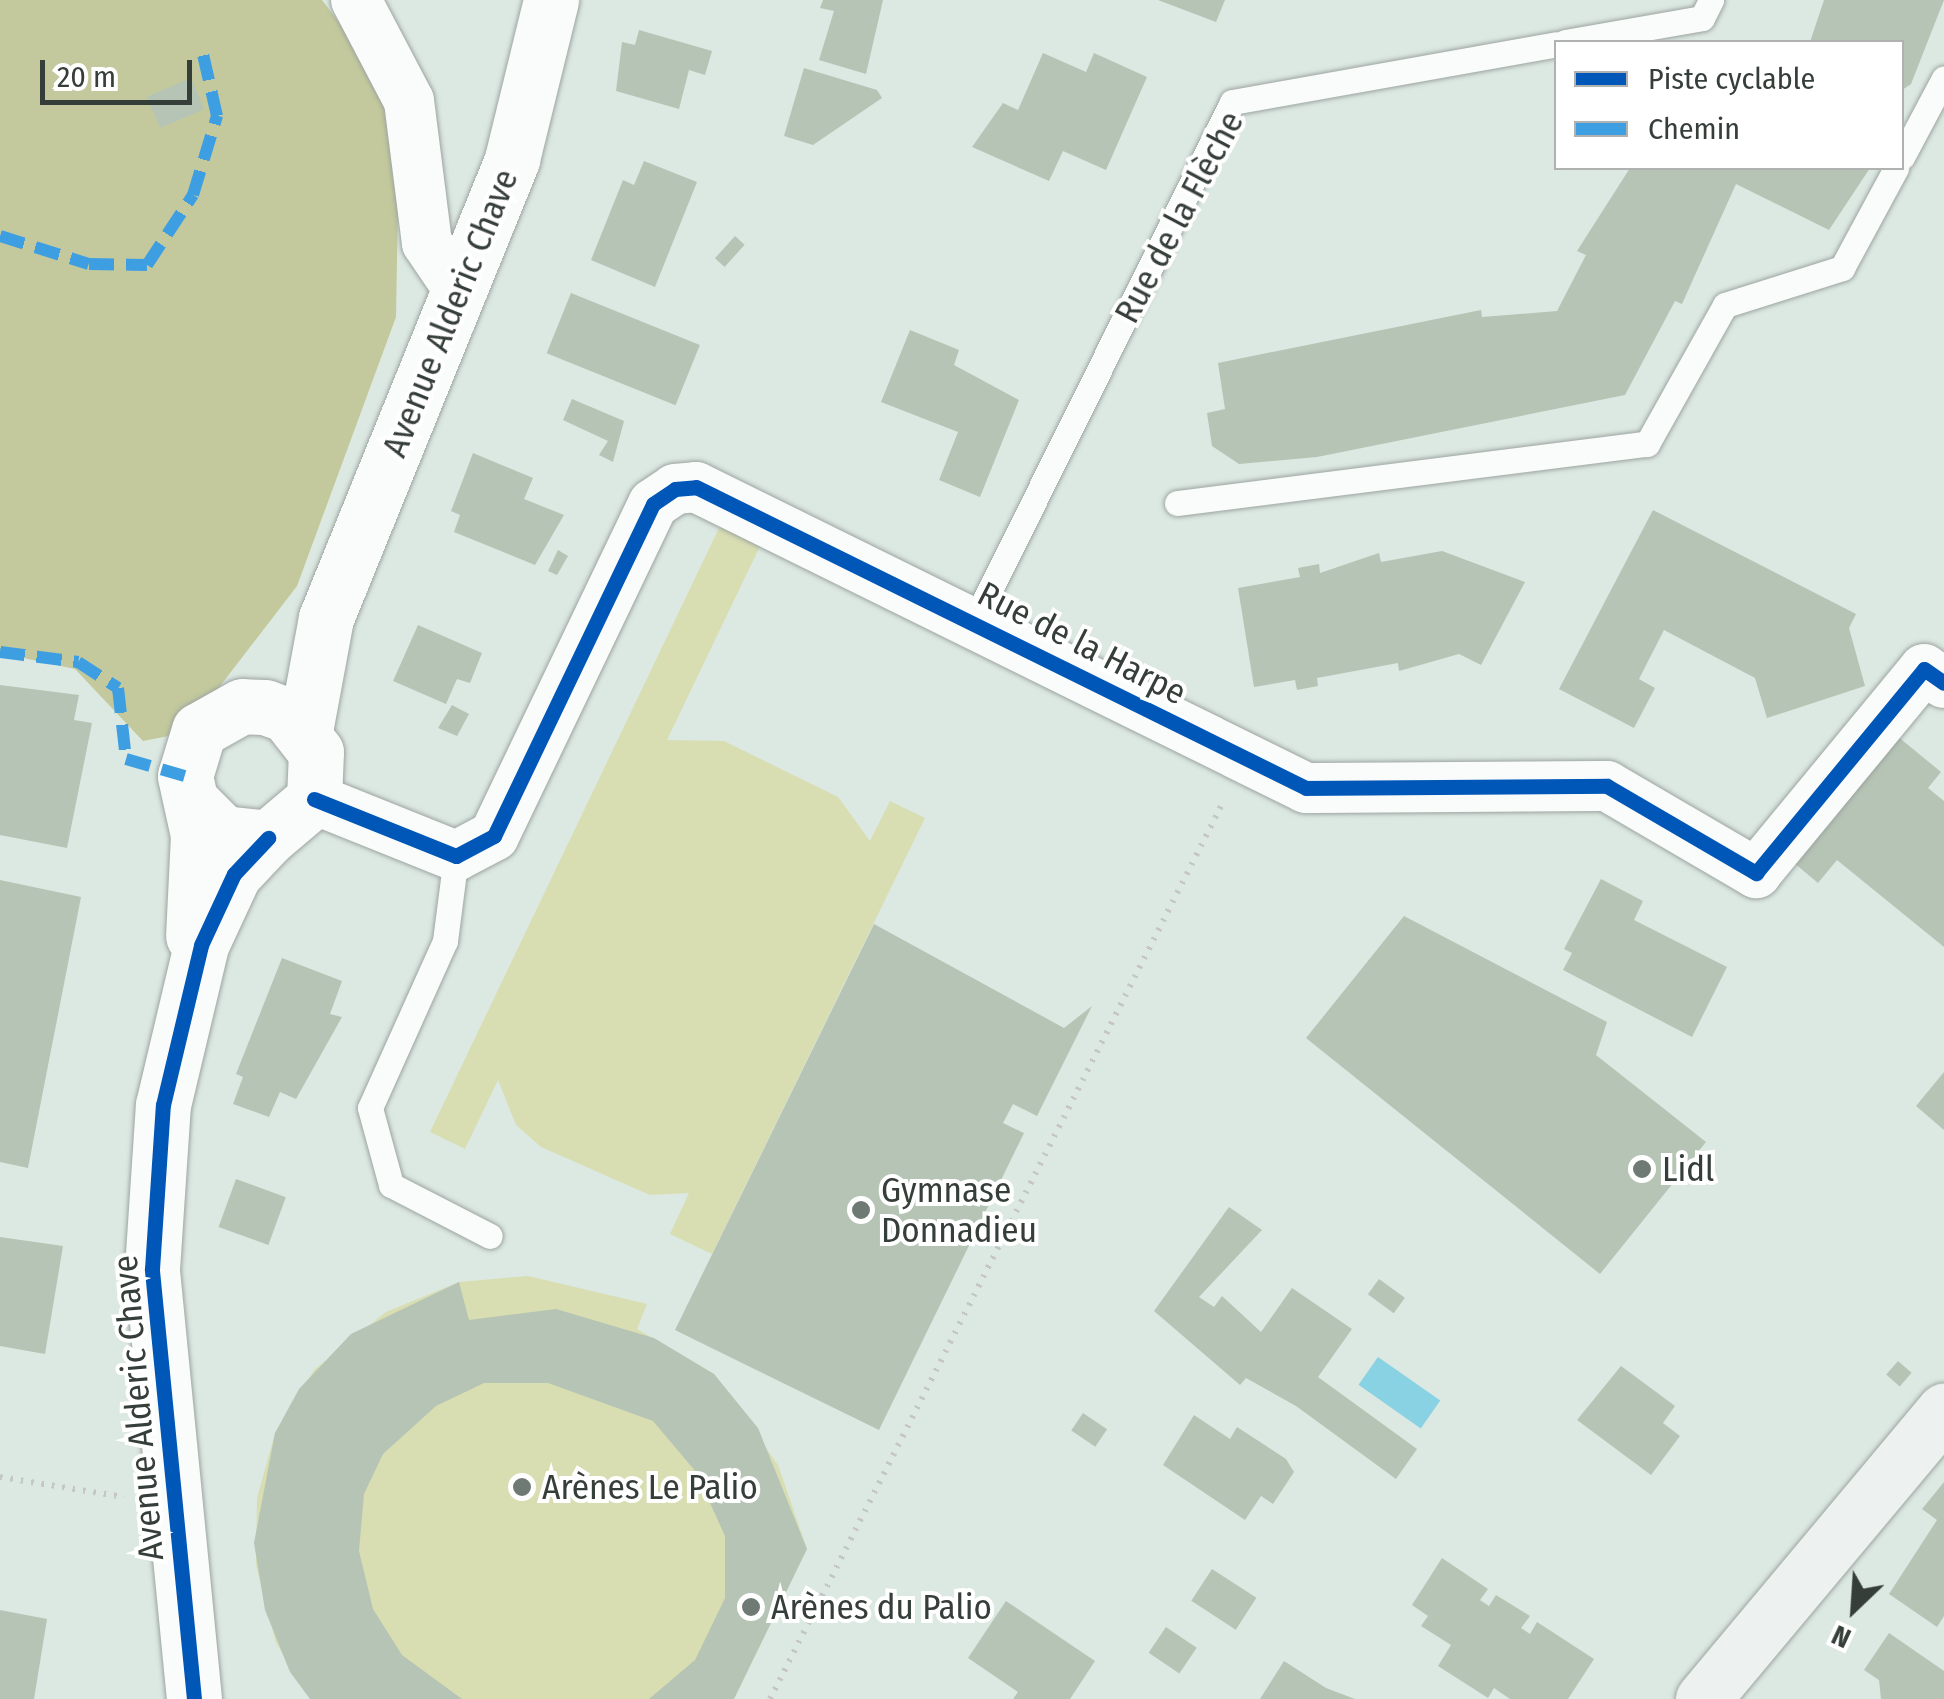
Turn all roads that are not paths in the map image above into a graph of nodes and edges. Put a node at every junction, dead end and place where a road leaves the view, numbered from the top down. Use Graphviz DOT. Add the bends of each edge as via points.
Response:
graph roads {
  1 [pos="356,0"];
  2 [pos="551,0"];
  3 [pos="1711,0"];
  4 [pos="1576,40"];
  5 [pos="1554,44"];
  6 [pos="1944,78"];
  7 [pos="1904,153"];
  8 [pos="1895,170"];
  9 [pos="460,293"];
  10 [pos="1177,503"];
  11 [pos="326,618"];
  12 [pos="974,622"];
  13 [pos="1944,683"];
  14 [pos="242,706"];
  15 [pos="305,731"];
  16 [pos="314,799"];
  17 [pos="190,801"];
  18 [pos="268,838"];
  19 [pos="456,856"];
  20 [pos="192,969"];
  21 [pos="490,1236"];
  22 [pos="1944,1411"];
  23 [pos="194,1699"];
  24 [pos="1703,1699"];
  1 -- 9 [label="street" via="410,101 427,243"];
  2 -- 9 [label="street, Avenue Alderic Chave" via="512,159"];
  3 -- 4 [label="lane" via="1702,18"];
  5 -- 12 [label="lane, Rue de la Flèche" via="1232,102"];
  6 -- 7 [label="lane"];
  8 -- 10 [label="lane" via="1842,268 1725,305 1647,444"];
  9 -- 11 [label="street, Avenue Alderic Chave"];
  11 -- 14 [label="street, Avenue Alderic Chave"];
  11 -- 15 [label="street, Avenue Alderic Chave"];
  12 -- 13 [label="street, Rue de la Harpe" via="1306,788 1607,786 1756,873 1924,670"];
  12 -- 19 [label="street, Rue de la Harpe" via="696,487 675,488 653,504 494,836"];
  14 -- 15 [label="street" via="287,715"];
  14 -- 17 [label="street" via="199,730 186,764"];
  15 -- 16 [label="street" via="318,764"];
  16 -- 18 [label="street"];
  16 -- 19 [label="street"];
  17 -- 18 [label="street" via="223,833"];
  17 -- 20 [label="street, Avenue Alderic Chave" via="198,835"];
  18 -- 20 [label="street, Avenue Alderic Chave" via="234,874"];
  19 -- 21 [label="lane" via="445,941 370,1108 390,1185"];
  20 -- 23 [label="street, Avenue Alderic Chave" via="163,1105 152,1269"];
  22 -- 24 [label="main road"];
}
